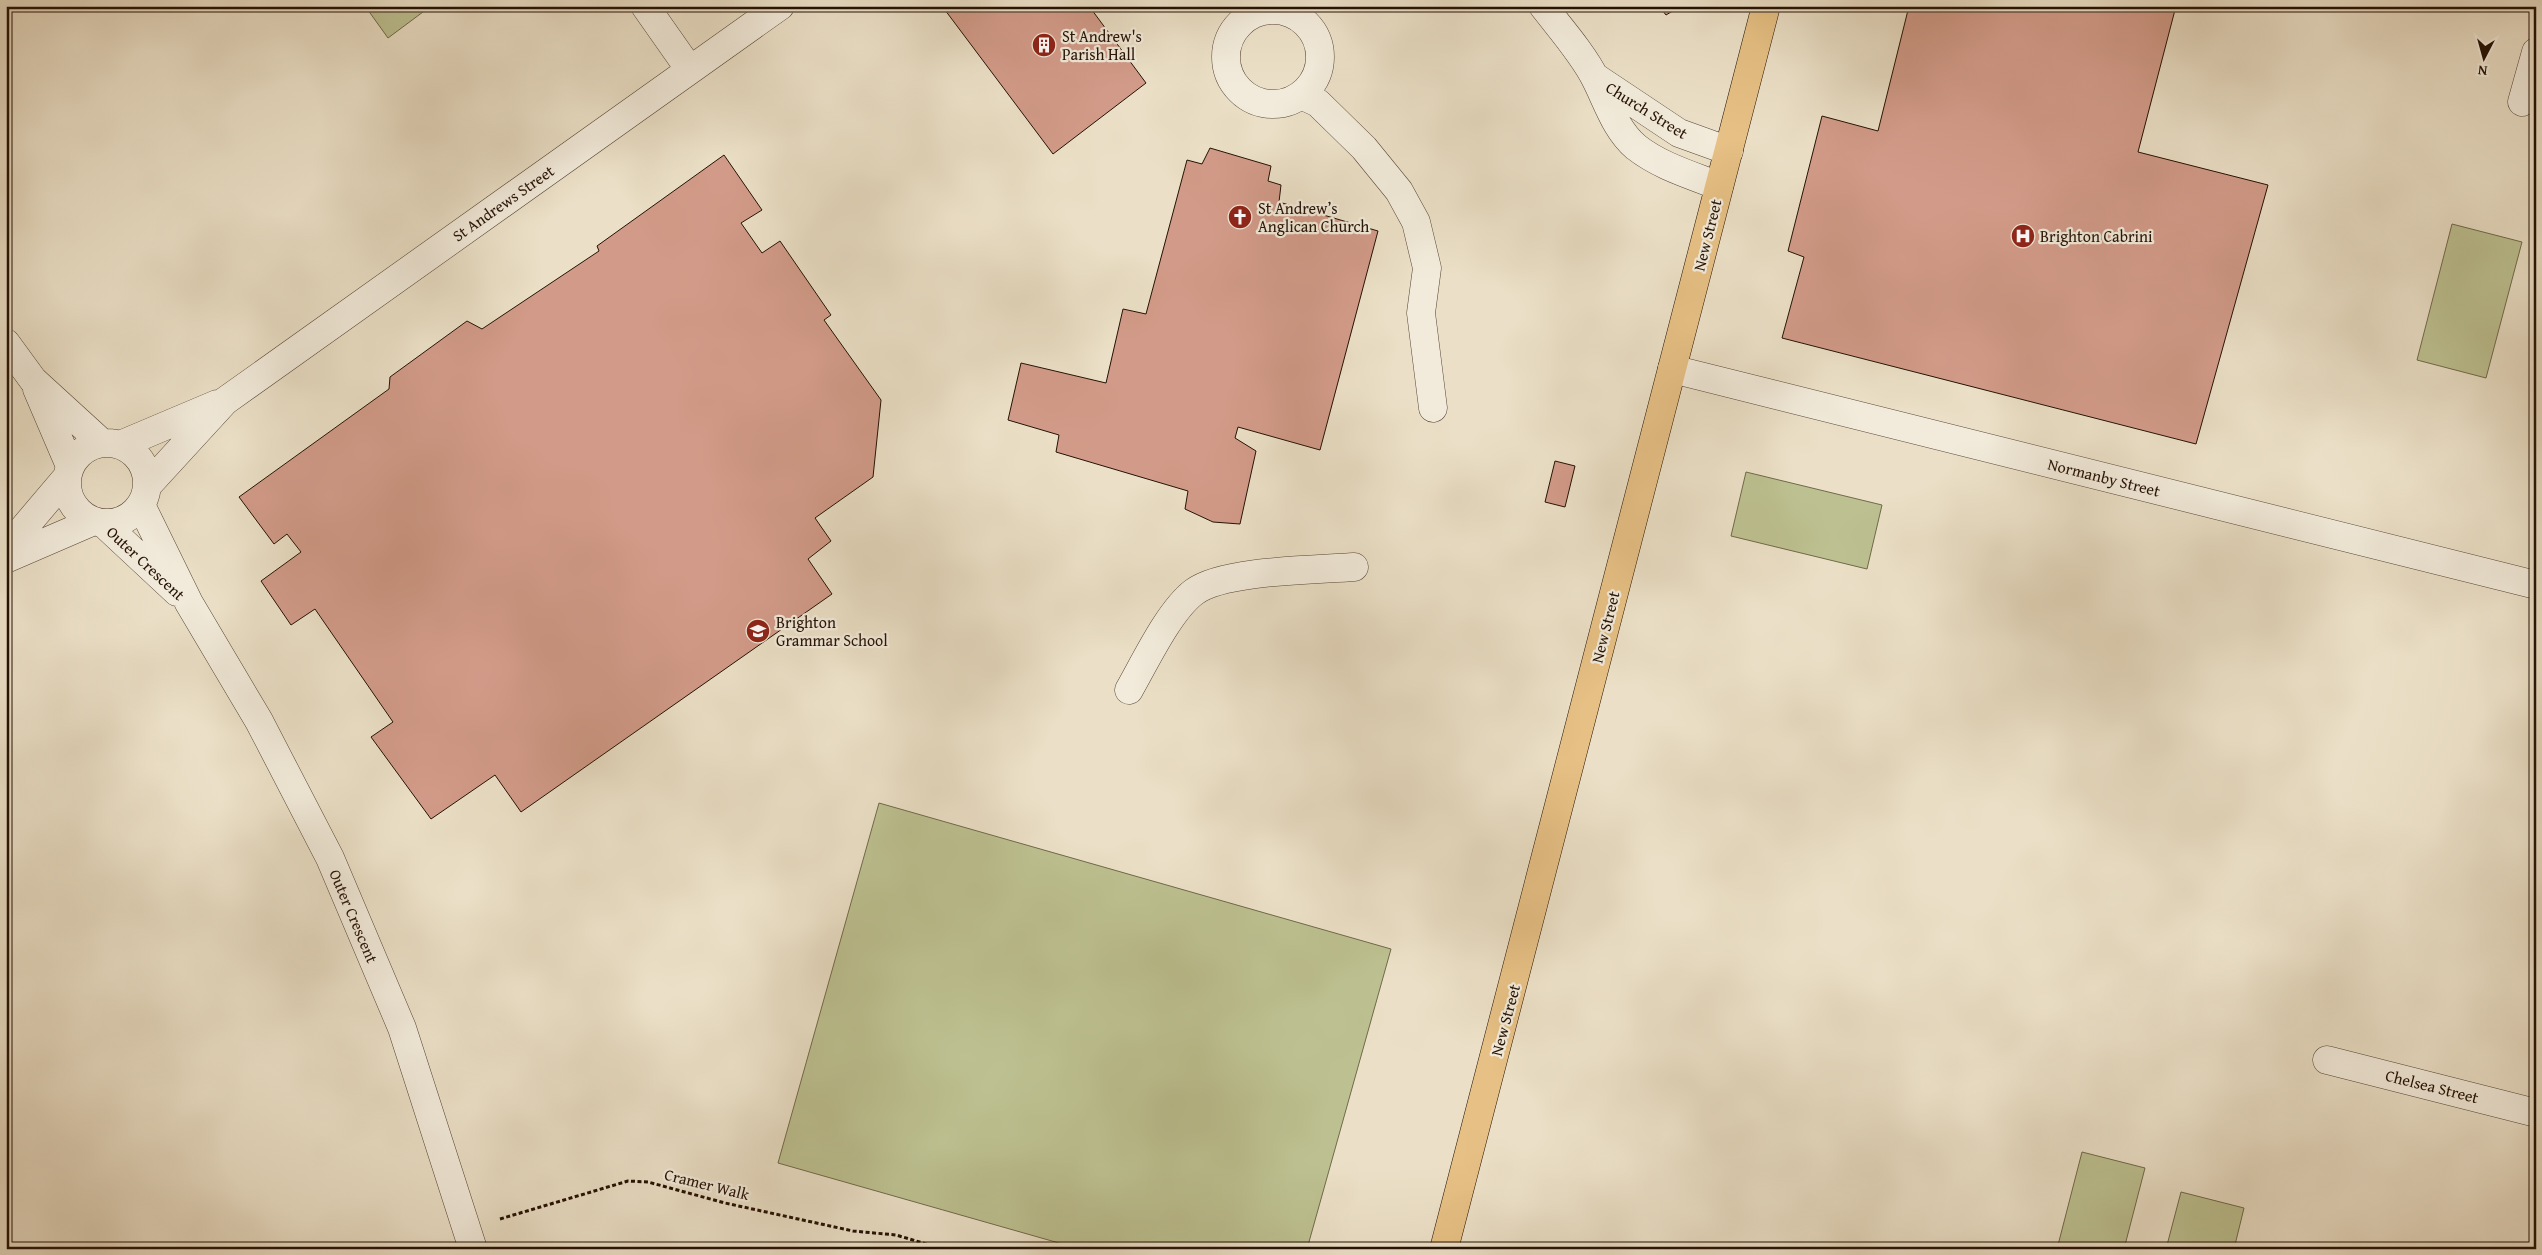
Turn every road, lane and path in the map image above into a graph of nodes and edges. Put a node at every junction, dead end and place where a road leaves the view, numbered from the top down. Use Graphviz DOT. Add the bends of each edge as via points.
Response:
graph roads {
  1 [pos="645,6"];
  2 [pos="780,6"];
  3 [pos="1543,6"];
  4 [pos="1766,6"];
  5 [pos="1291,10"];
  6 [pos="2536,52"];
  7 [pos="690,70"];
  8 [pos="1595,77"];
  9 [pos="1301,95"];
  10 [pos="2522,102"];
  11 [pos="1729,151"];
  12 [pos="1719,186"];
  13 [pos="6,343"];
  14 [pos="1672,369"];
  15 [pos="33,380"];
  16 [pos="225,401"];
  17 [pos="1433,408"];
  18 [pos="111,444"];
  19 [pos="68,472"];
  20 [pos="144,495"];
  21 [pos="98,522"];
  22 [pos="6,549"];
  23 [pos="6,559"];
  24 [pos="1354,567"];
  25 [pos="2536,585"];
  26 [pos="189,603"];
  27 [pos="1129,690"];
  28 [pos="2327,1060"];
  29 [pos="2536,1113"];
  30 [pos="470,1238"];
  31 [pos="943,1249"];
  32 [pos="1444,1249"];
  1 -- 7 [label="street"];
  2 -- 7 [label="street, St Andrews Street"];
  3 -- 8 [label="street, Church Street"];
  4 -- 11 [label="main road, New Street"];
  5 -- 9 [label="street" via="1305,22 1319,46 1319,68 1313,83"];
  5 -- 9 [label="street" via="1264,11 1242,22 1231,35 1227,51 1229,75 1238,88 1258,102 1287,103"];
  6 -- 10 [label="street"];
  7 -- 16 [label="street, St Andrews Street"];
  8 -- 11 [label="street, Church Street" via="1679,133"];
  8 -- 12 [label="street, Church Street" via="1605,102 1635,146 1660,163"];
  9 -- 17 [label="street" via="1318,103 1364,148 1398,191 1416,222 1427,268 1421,313"];
  11 -- 12 [label="main road, New Street"];
  12 -- 14 [label="main road, New Street"];
  13 -- 15 [label="street"];
  14 -- 25 [label="street, Normanby Street"];
  14 -- 32 [label="main road, New Street"];
  15 -- 18 [label="street"];
  15 -- 19 [label="street"];
  16 -- 18 [label="street, St Andrews Street"];
  16 -- 20 [label="street, St Andrews Street"];
  18 -- 19 [label="street" via="89,446 78,455"];
  18 -- 20 [label="street" via="131,451 140,460 146,472"];
  19 -- 21 [label="street" via="70,500 76,509"];
  19 -- 22 [label="street"];
  20 -- 21 [label="street" via="134,514 124,519"];
  20 -- 26 [label="street, Outer Crescent"];
  21 -- 23 [label="street"];
  21 -- 26 [label="street, Outer Crescent"];
  24 -- 27 [label="street" via="1240,577 1202,587 1186,600 1166,627"];
  26 -- 30 [label="street, Outer Crescent" via="259,721 330,858 402,1028"];
  28 -- 29 [label="street, Chelsea Street"];
  30 -- 31 [label="path, Cramer Walk" via="628,1181 648,1182 725,1203 853,1231 896,1235"];
}
